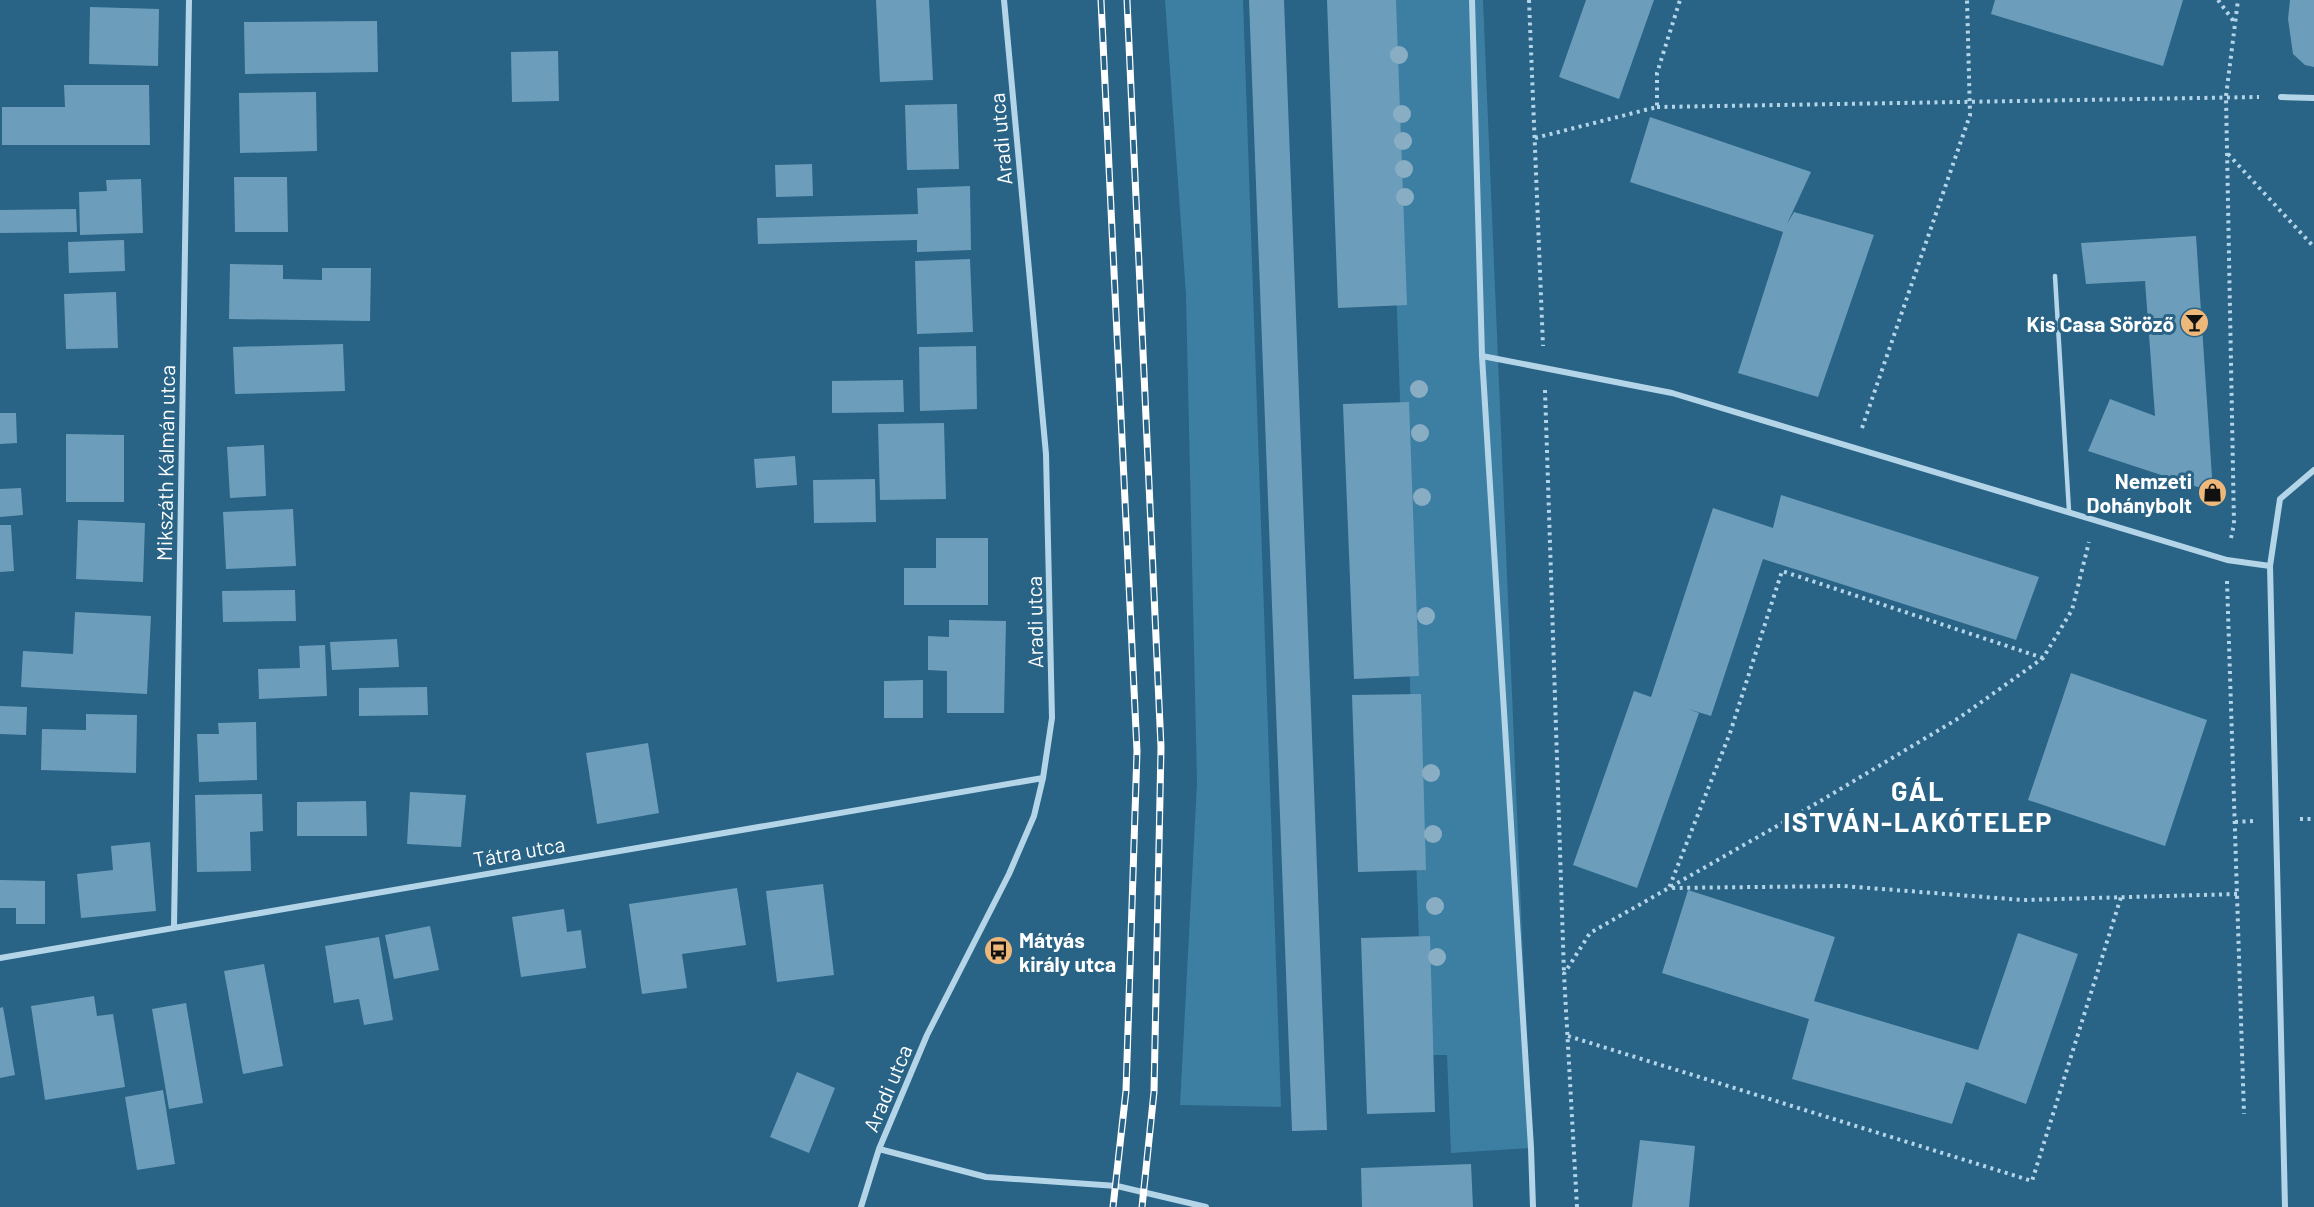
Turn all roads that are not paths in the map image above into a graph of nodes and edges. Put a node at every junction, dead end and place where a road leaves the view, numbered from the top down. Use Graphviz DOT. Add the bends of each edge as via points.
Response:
graph roads {
  1 [pos="189,0"];
  2 [pos="1004,0"];
  3 [pos="1472,0"];
  4 [pos="2281,98"];
  5 [pos="2314,98"];
  6 [pos="2055,276"];
  7 [pos="1482,356"];
  8 [pos="2314,470"];
  9 [pos="2069,511"];
  10 [pos="2270,566"];
  11 [pos="1043,778"];
  12 [pos="174,927"];
  13 [pos="0,958"];
  14 [pos="879,1149"];
  15 [pos="861,1207"];
  16 [pos="1206,1207"];
  17 [pos="1533,1207"];
  18 [pos="2285,1207"];
  1 -- 12 [label="street, Mikszáth Kálmán utca"];
  2 -- 11 [label="street, Aradi utca" via="1046,454 1052,718"];
  3 -- 7 [label="street"];
  4 -- 5 [label="street"];
  6 -- 9 [label="lane"];
  7 -- 9 [label="street" via="1672,393"];
  7 -- 17 [label="street"];
  8 -- 10 [label="street" via="2280,499"];
  9 -- 10 [label="street" via="2227,560"];
  10 -- 18 [label="street"];
  11 -- 12 [label="street, Tátra utca"];
  11 -- 14 [label="street, Aradi utca" via="1034,816 1009,874 927,1035"];
  12 -- 13 [label="street, Tátra utca"];
  14 -- 15 [label="street, Aradi utca"];
  14 -- 16 [label="street" via="986,1177 1117,1186"];
}
